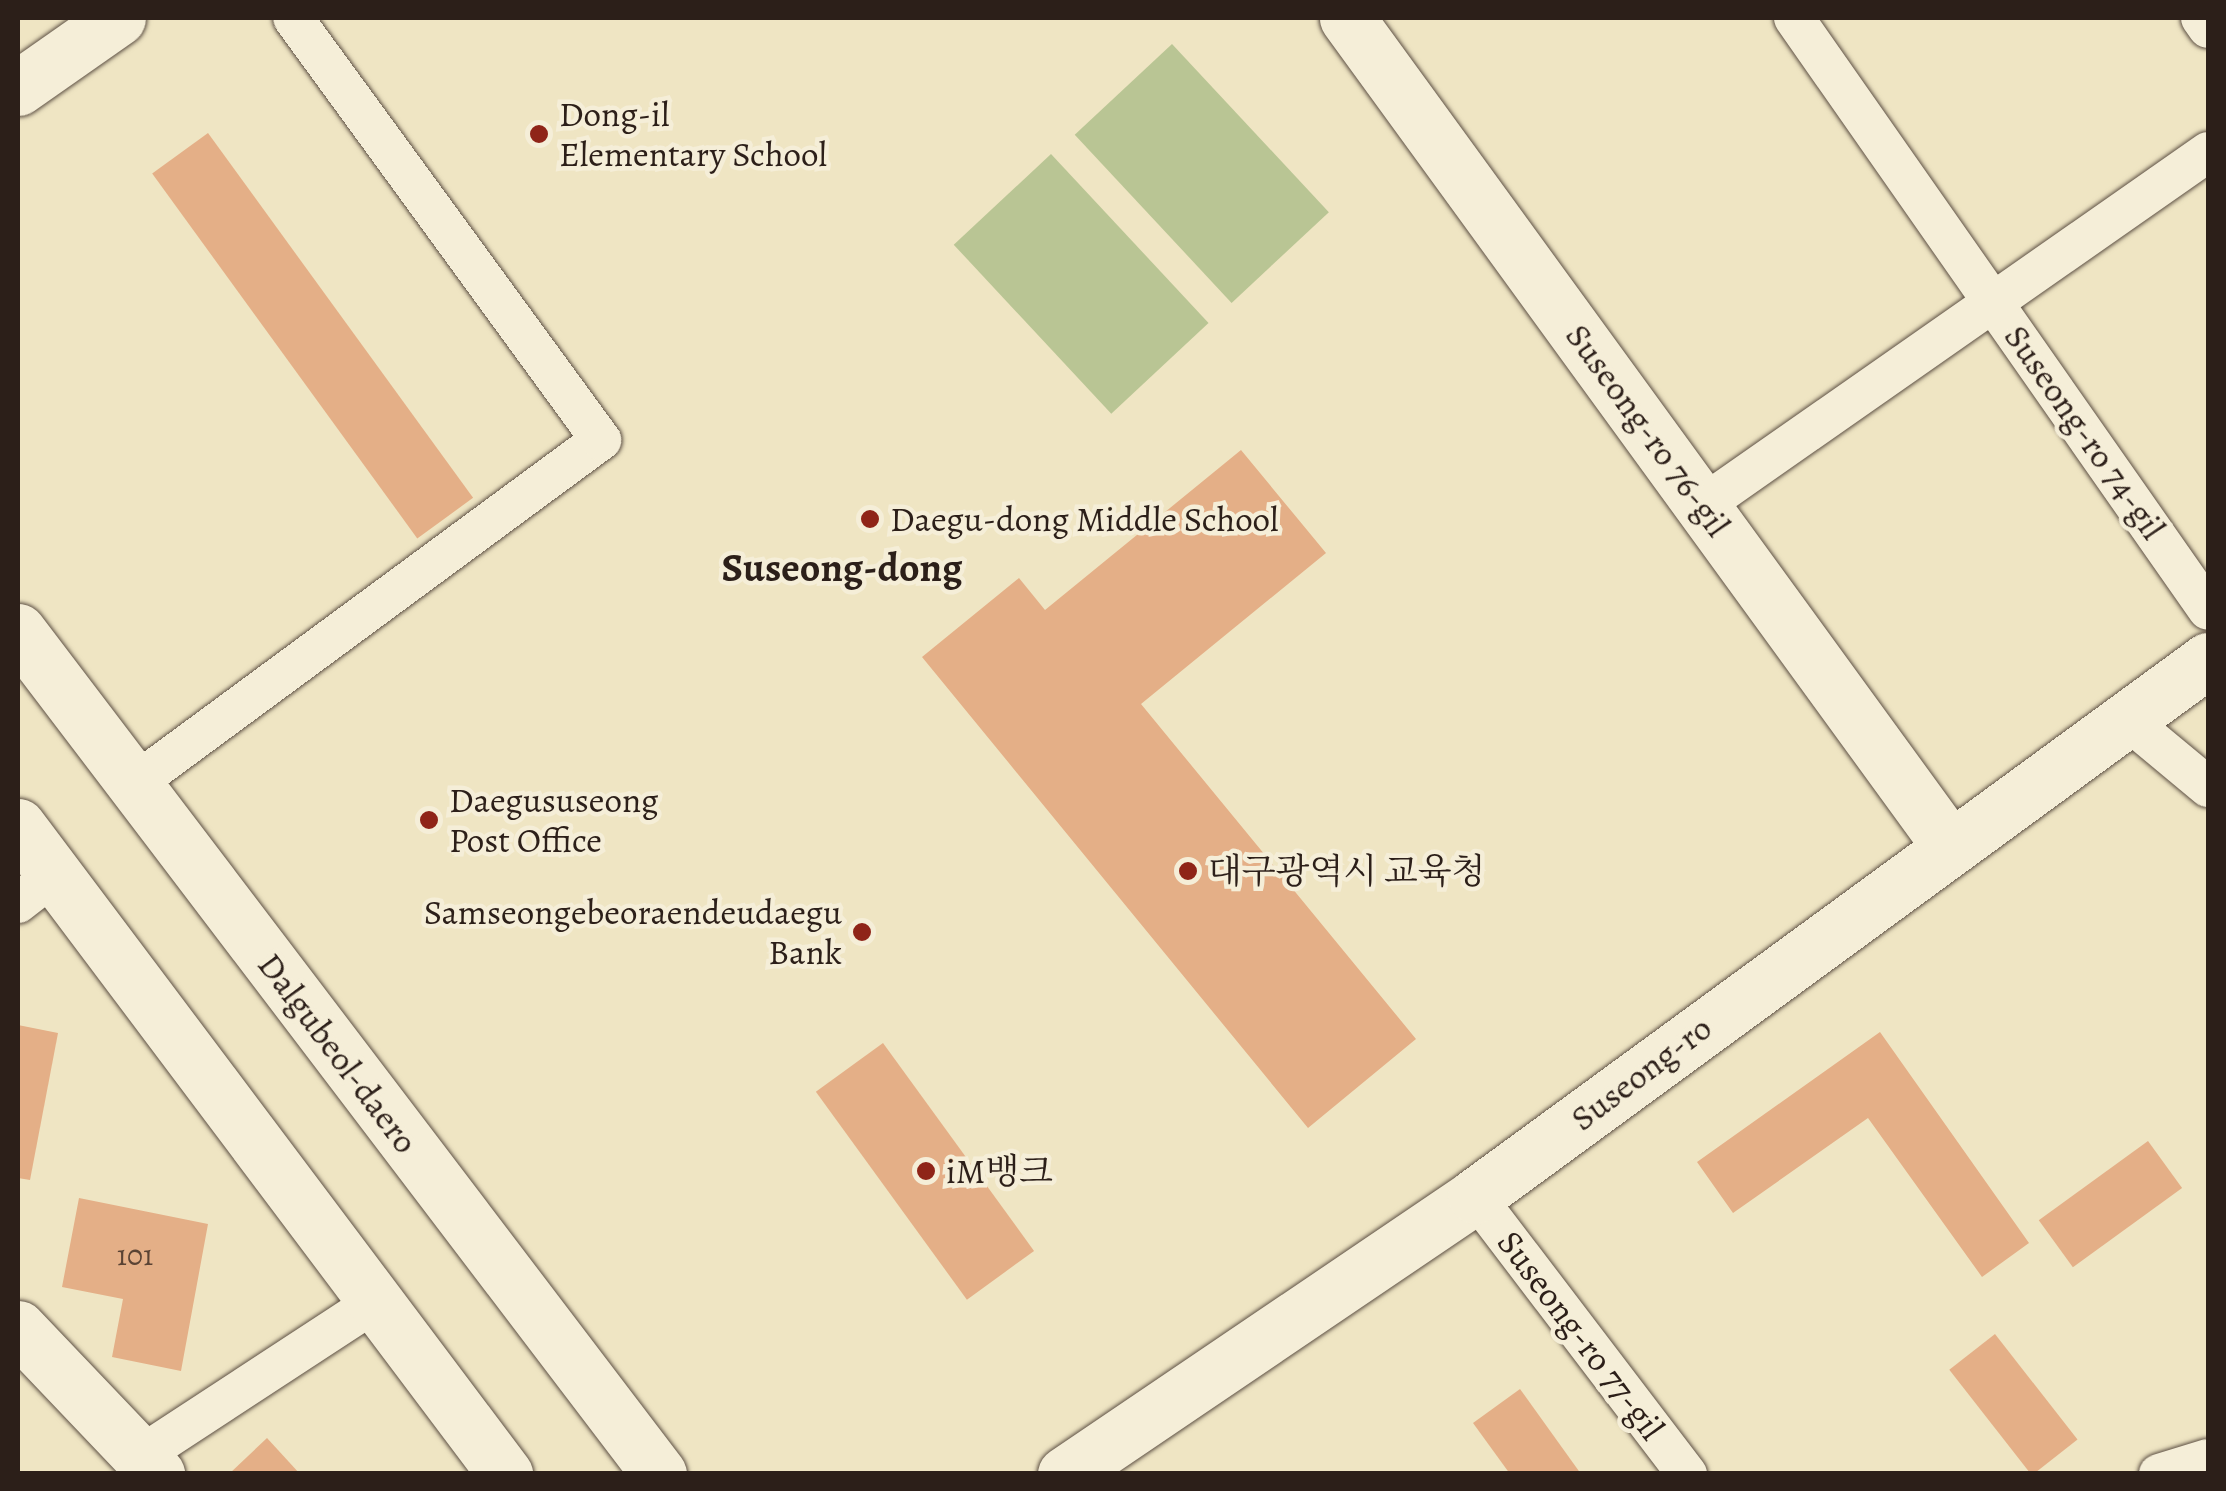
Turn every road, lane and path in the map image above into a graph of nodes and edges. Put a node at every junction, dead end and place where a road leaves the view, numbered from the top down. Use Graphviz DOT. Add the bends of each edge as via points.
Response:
graph roads {
  1 [pos="118,18"];
  2 [pos="293,18"];
  3 [pos="1347,18"];
  4 [pos="1794,18"];
  5 [pos="2201,18"];
  6 [pos="2208,28"];
  7 [pos="18,88"];
  8 [pos="2208,152"];
  9 [pos="1995,303"];
  10 [pos="1703,505"];
  11 [pos="2208,610"];
  12 [pos="18,631"];
  13 [pos="2208,660"];
  14 [pos="2125,718"];
  15 [pos="134,784"];
  16 [pos="2208,786"];
  17 [pos="18,826"];
  18 [pos="1948,844"];
  19 [pos="36,889"];
  20 [pos="1474,1196"];
  21 [pos="374,1303"];
  22 [pos="18,1328"];
  23 [pos="2208,1459"];
  24 [pos="148,1465"];
  25 [pos="505,1474"];
  26 [pos="659,1474"];
  27 [pos="1065,1474"];
  28 [pos="1688,1474"];
  29 [pos="2158,1474"];
  1 -- 7 [label="main road"];
  2 -- 15 [label="street" via="602,440"];
  3 -- 10 [label="main road, Suseong-ro 76-gil"];
  4 -- 9 [label="street, Suseong-ro 74-gil"];
  5 -- 6 [label="street"];
  8 -- 9 [label="street"];
  9 -- 10 [label="street, Suseong-ro 74-gil"];
  9 -- 11 [label="street, Suseong-ro 74-gil"];
  10 -- 18 [label="main road, Suseong-ro 76-gil"];
  12 -- 15 [label="main road, Dalgubeol-daero"];
  13 -- 14 [label="main road, Suseong-ro"];
  14 -- 16 [label="street"];
  14 -- 18 [label="main road, Suseong-ro"];
  15 -- 26 [label="main road, Dalgubeol-daero"];
  17 -- 19 [label="main road"];
  18 -- 20 [label="main road, Suseong-ro"];
  19 -- 21 [label="main road"];
  20 -- 27 [label="main road, Suseong-ro"];
  20 -- 28 [label="street, Suseong-ro 77-gil"];
  21 -- 24 [label="street"];
  21 -- 25 [label="main road"];
  22 -- 24 [label="main road"];
  23 -- 29 [label="street"];
}
